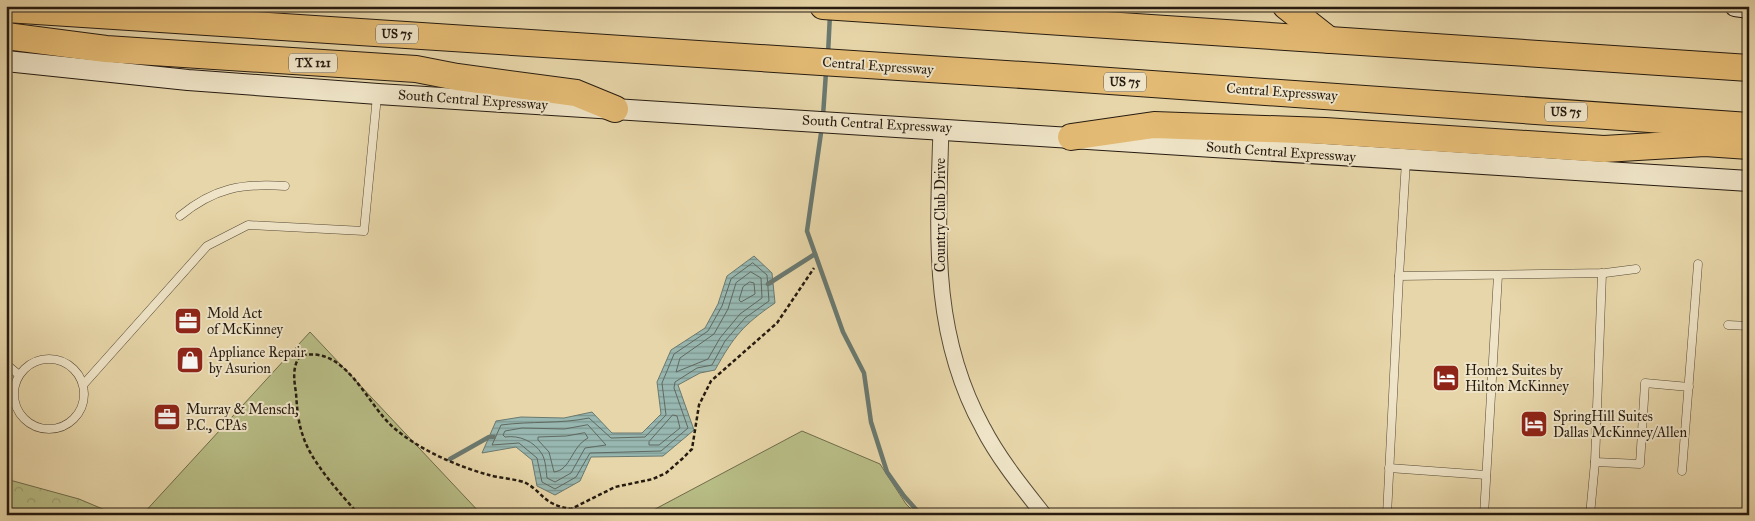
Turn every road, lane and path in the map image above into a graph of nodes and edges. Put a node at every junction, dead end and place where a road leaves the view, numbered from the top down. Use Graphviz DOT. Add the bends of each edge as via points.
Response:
graph roads {
  1 [pos="823,6"];
  2 [pos="1286,6"];
  3 [pos="1734,6"];
  4 [pos="1749,8"];
  5 [pos="6,9"];
  6 [pos="6,36"];
  7 [pos="1329,40"];
  8 [pos="6,61"];
  9 [pos="1749,68"];
  10 [pos="378,94"];
  11 [pos="615,109"];
  12 [pos="1749,126"];
  13 [pos="941,128"];
  14 [pos="1071,137"];
  15 [pos="1749,146"];
  16 [pos="1406,160"];
  17 [pos="1749,181"];
  18 [pos="285,186"];
  19 [pos="180,216"];
  20 [pos="1698,264"];
  21 [pos="814,268"];
  22 [pos="1636,269"];
  23 [pos="1602,273"];
  24 [pos="1498,274"];
  25 [pos="1399,276"];
  26 [pos="1728,325"];
  27 [pos="1749,326"];
  28 [pos="6,364"];
  29 [pos="19,374"];
  30 [pos="83,385"];
  31 [pos="1689,387"];
  32 [pos="1595,462"];
  33 [pos="1389,468"];
  34 [pos="1682,471"];
  35 [pos="1486,475"];
  36 [pos="359,515"];
  37 [pos="1044,515"];
  38 [pos="1387,515"];
  39 [pos="1484,515"];
  40 [pos="1590,515"];
  1 -- 7 [label="highway"];
  2 -- 7 [label="highway"];
  3 -- 4 [label="main road"];
  5 -- 12 [label="highway, Central Expressway / US 75"];
  6 -- 11 [label="highway, TX 121" via="106,49 416,69 576,93"];
  7 -- 9 [label="highway"];
  8 -- 10 [label="main road, South Central Expressway" via="188,80"];
  10 -- 11 [label="main road, South Central Expressway"];
  10 -- 30 [label="lane" via="364,231 248,225 207,246"];
  11 -- 13 [label="main road, South Central Expressway"];
  13 -- 14 [label="main road, South Central Expressway"];
  13 -- 37 [label="street, Country Club Drive" via="938,244 948,340 955,365 983,429"];
  14 -- 15 [label="highway" via="1154,125 1325,131 1604,149 1706,143"];
  14 -- 16 [label="main road, South Central Expressway"];
  16 -- 17 [label="main road, South Central Expressway"];
  16 -- 25 [label="lane"];
  18 -- 19 [label="lane" via="260,185 220,191"];
  20 -- 31 [label="lane"];
  21 -- 36 [label="path" via="777,323 711,381 699,404 692,448 682,459 653,479 615,487 570,509 550,503 526,483 486,475 433,453 394,429 344,367 321,356 300,356 294,378 303,437 311,454"];
  22 -- 23 [label="lane"];
  23 -- 24 [label="lane"];
  23 -- 32 [label="lane"];
  24 -- 25 [label="lane"];
  24 -- 35 [label="lane"];
  25 -- 33 [label="lane"];
  26 -- 27 [label="lane"];
  28 -- 29 [label="lane"];
  29 -- 30 [label="lane" via="34,361 54,359 73,368"];
  29 -- 30 [label="lane" via="14,389 15,404 22,418 35,427 51,429 65,425 77,415 83,401"];
  31 -- 32 [label="lane" via="1645,383 1640,464"];
  31 -- 34 [label="lane"];
  32 -- 40 [label="lane"];
  33 -- 35 [label="lane"];
  33 -- 38 [label="lane"];
  35 -- 39 [label="lane"];
}
